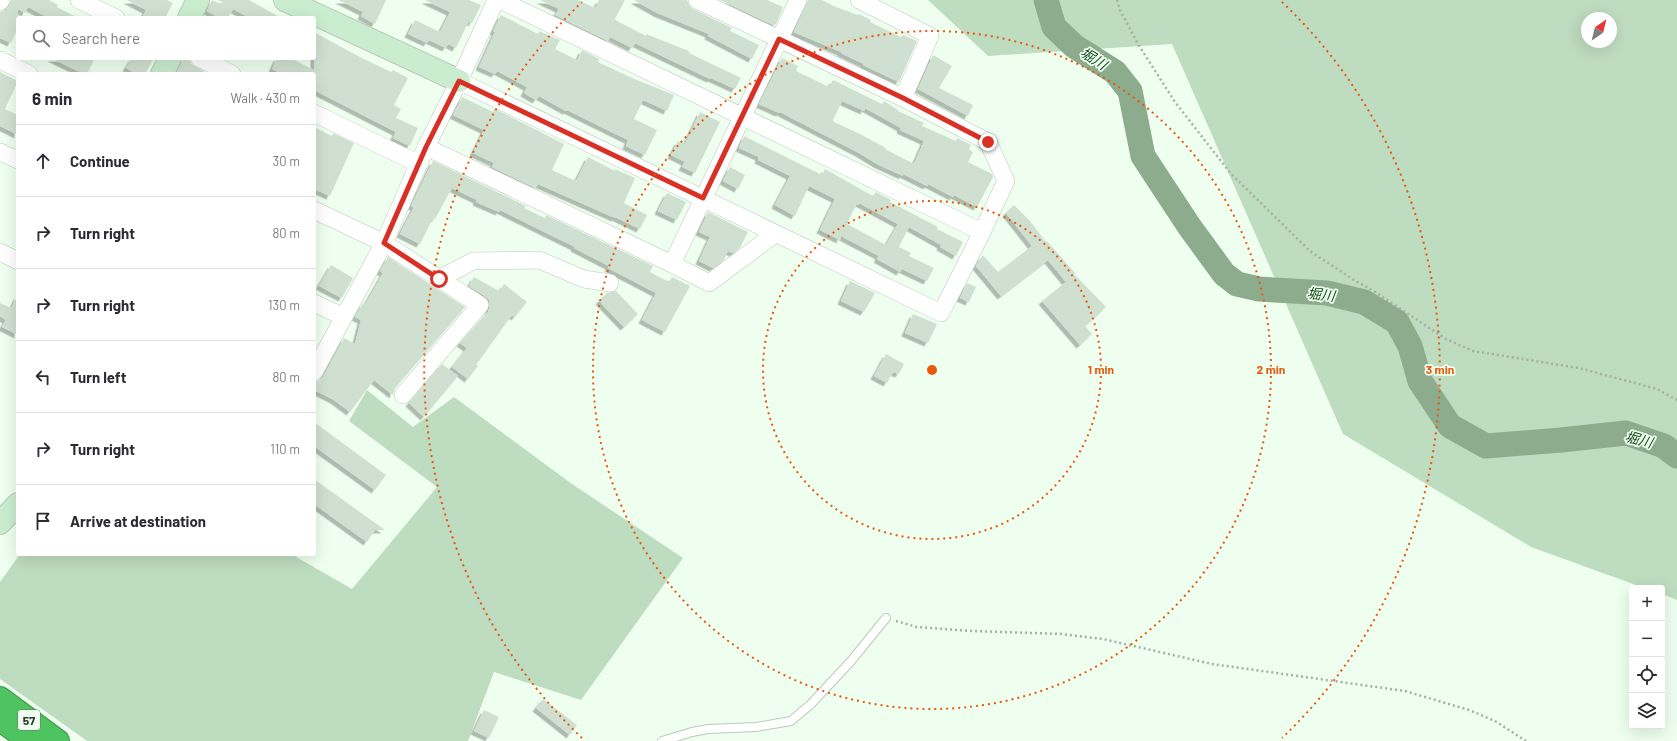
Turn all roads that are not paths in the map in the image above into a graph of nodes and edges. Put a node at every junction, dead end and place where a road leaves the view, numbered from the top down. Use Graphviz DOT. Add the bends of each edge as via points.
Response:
graph roads {
  1 [pos="79,0"];
  2 [pos="198,0"];
  3 [pos="285,0"];
  4 [pos="496,0"];
  5 [pos="500,0"];
  6 [pos="697,0"];
  7 [pos="798,0"];
  8 [pos="859,0"];
  9 [pos="112,16"];
  10 [pos="190,16"];
  11 [pos="779,39"];
  12 [pos="0,60"];
  13 [pos="169,60"];
  14 [pos="202,60"];
  15 [pos="25,72"];
  16 [pos="163,72"];
  17 [pos="228,72"];
  18 [pos="459,81"];
  19 [pos="903,98"];
  20 [pos="316,115"];
  21 [pos="743,118"];
  22 [pos="426,147"];
  23 [pos="0,152"];
  24 [pos="16,159"];
  25 [pos="419,164"];
  26 [pos="703,198"];
  27 [pos="316,211"];
  28 [pos="982,232"];
  29 [pos="775,234"];
  30 [pos="384,243"];
  31 [pos="0,252"];
  32 [pos="16,260"];
  33 [pos="672,264"];
  34 [pos="439,279"];
  35 [pos="610,283"];
  36 [pos="316,304"];
  37 [pos="344,317"];
  38 [pos="316,368"];
  39 [pos="404,396"];
  40 [pos="16,506"];
  41 [pos="0,523"];
  42 [pos="886,618"];
  43 [pos="0,698"];
  44 [pos="0,720"];
  45 [pos="29,741"];
  46 [pos="58,741"];
  47 [pos="662,741"];
  1 -- 9 [label="street"];
  2 -- 10 [label="street"];
  3 -- 18 [label="street"];
  4 -- 18 [label="street"];
  5 -- 21 [label="street"];
  6 -- 11 [label="street"];
  7 -- 11 [label="street"];
  8 -- 19 [label="street" via="930,36"];
  11 -- 19 [label="street"];
  11 -- 21 [label="street"];
  12 -- 15 [label="street"];
  13 -- 16 [label="street"];
  14 -- 17 [label="street"];
  18 -- 22 [label="street"];
  18 -- 26 [label="street"];
  19 -- 28 [label="street" via="988,142 1006,181"];
  20 -- 25 [label="street"];
  21 -- 26 [label="street"];
  21 -- 28 [label="street"];
  22 -- 25 [label="street"];
  22 -- 33 [label="street"];
  23 -- 24 [label="street"];
  25 -- 30 [label="street"];
  26 -- 29 [label="street"];
  26 -- 33 [label="street"];
  27 -- 30 [label="street"];
  28 -- 29 [label="street" via="941,313"];
  29 -- 33 [label="street" via="710,283"];
  30 -- 34 [label="street"];
  30 -- 37 [label="street"];
  31 -- 32 [label="street"];
  34 -- 35 [label="street" via="473,260 539,260 584,279"];
  34 -- 39 [label="street" via="480,305"];
  36 -- 37 [label="street"];
  37 -- 38 [label="street"];
  40 -- 41 [label="street"];
  42 -- 47 [label="lane" via="841,672 791,721 756,727 708,729"];
  43 -- 46 [label="highway, 57"];
  44 -- 45 [label="highway, 57"];
}
